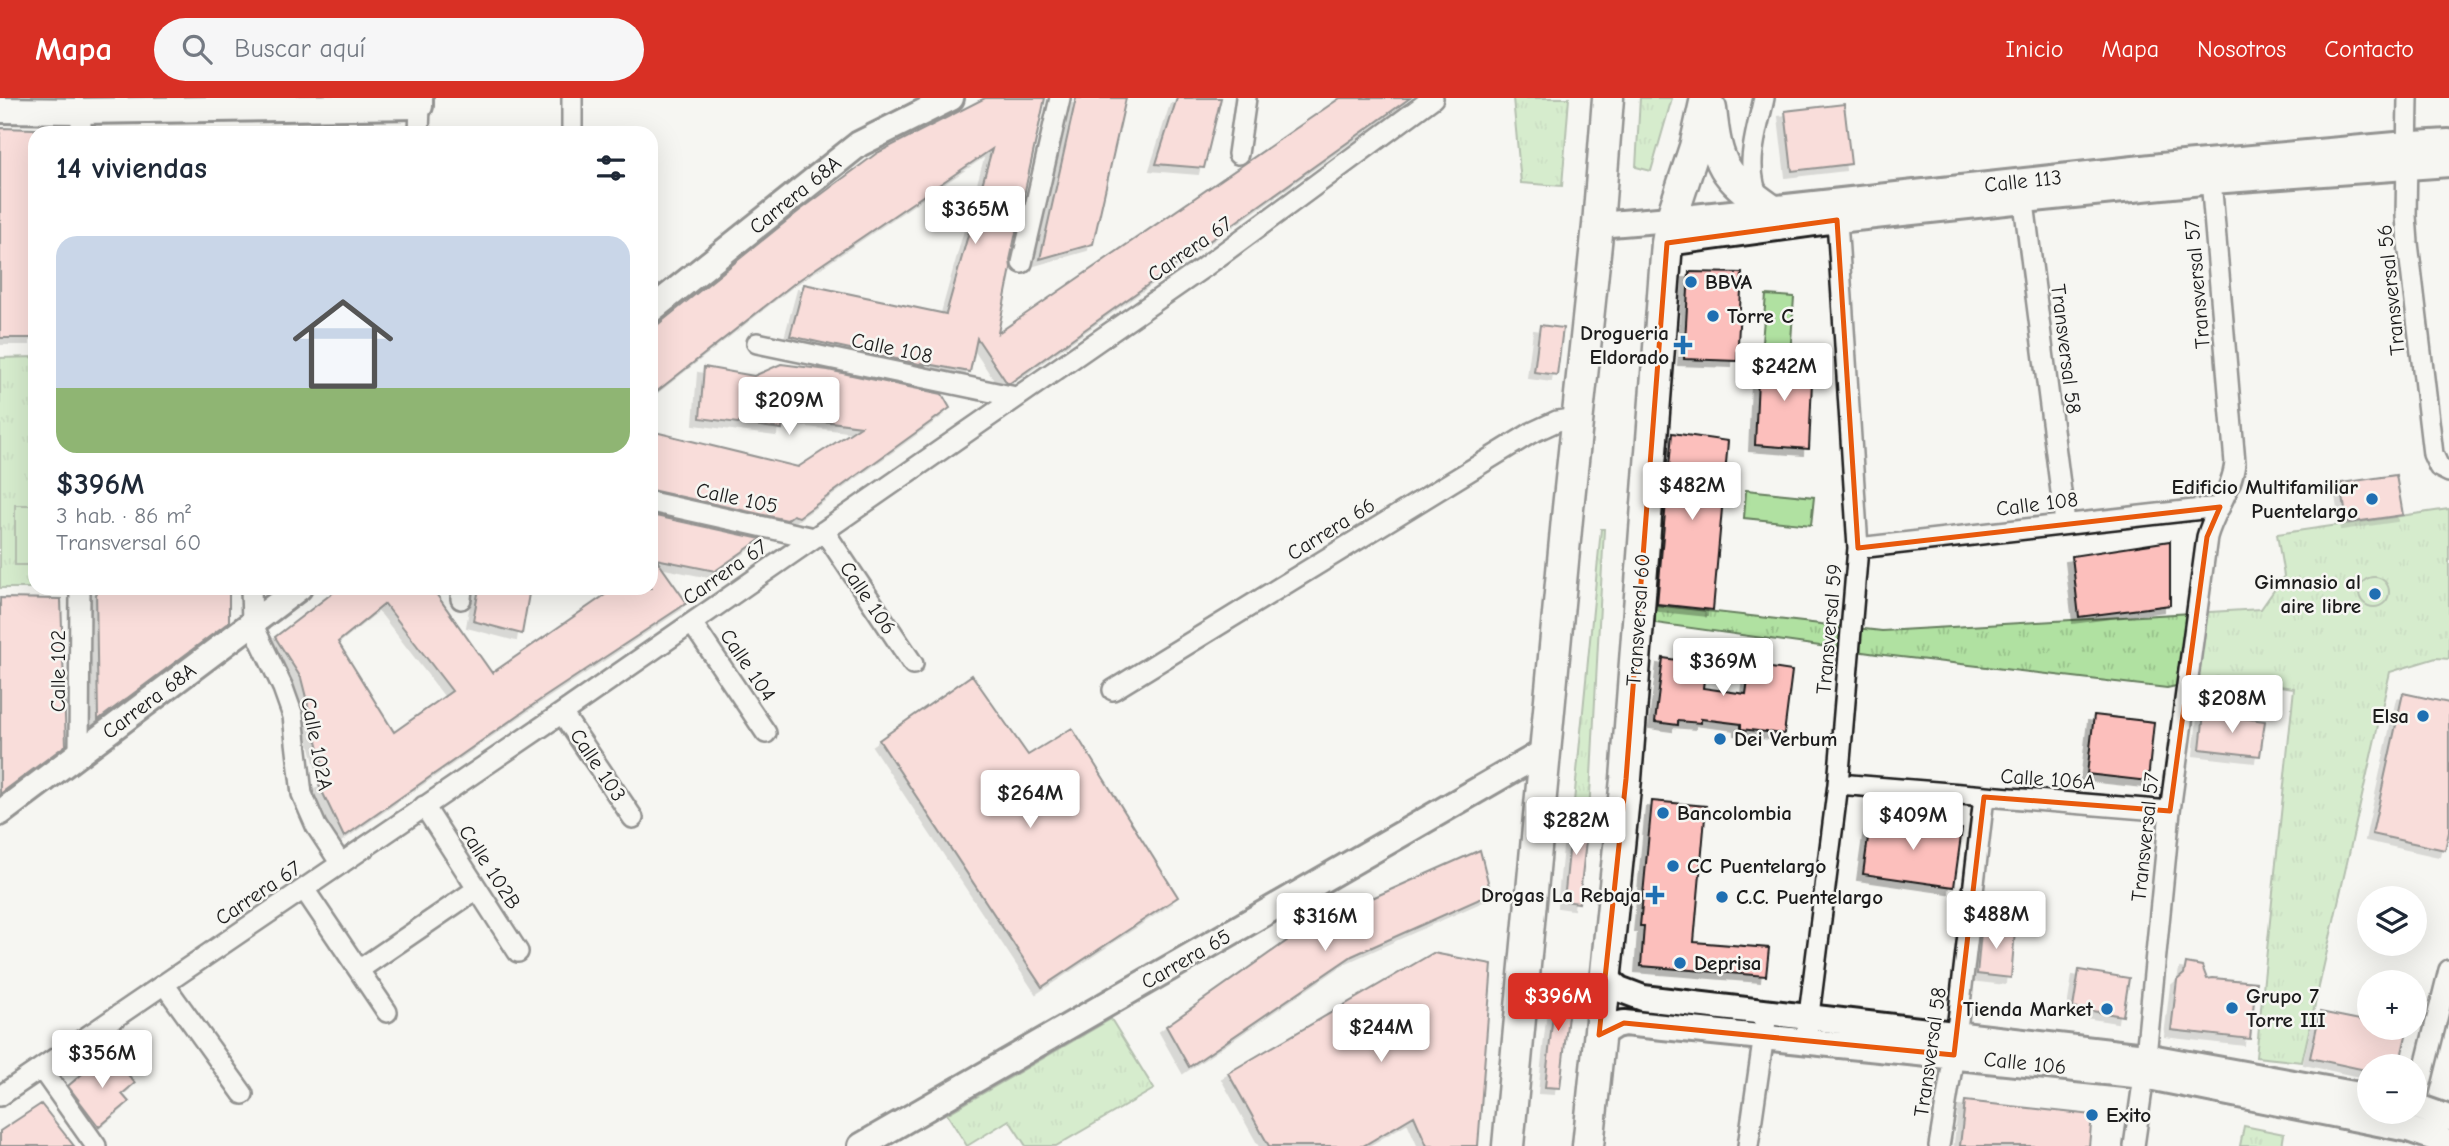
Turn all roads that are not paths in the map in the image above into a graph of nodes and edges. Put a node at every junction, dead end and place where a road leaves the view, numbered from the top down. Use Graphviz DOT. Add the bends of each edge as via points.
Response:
graph roads {
  1 [pos="572,98"];
  2 [pos="951,98"];
  3 [pos="1060,98"];
  4 [pos="1246,98"];
  5 [pos="1433,98"];
  6 [pos="1608,98"];
  7 [pos="1708,98"];
  8 [pos="1764,98"];
  9 [pos="2408,98"];
  10 [pos="420,102"];
  11 [pos="39,104"];
  12 [pos="0,110"];
  13 [pos="81,122"];
  14 [pos="419,126"];
  15 [pos="572,126"];
  16 [pos="2449,142"];
  17 [pos="1238,154"];
  18 [pos="2407,155"];
  19 [pos="2449,164"];
  20 [pos="2211,172"];
  21 [pos="2022,191"];
  22 [pos="1765,205"];
  23 [pos="1837,220"];
  24 [pos="1598,226"];
  25 [pos="1669,231"];
  26 [pos="1022,263"];
  27 [pos="658,304"];
  28 [pos="757,343"];
  29 [pos="1016,397"];
  30 [pos="1577,418"];
  31 [pos="2447,471"];
  32 [pos="658,503"];
  33 [pos="2220,507"];
  34 [pos="2065,523"];
  35 [pos="819,534"];
  36 [pos="1858,548"];
  37 [pos="80,595"];
  38 [pos="251,595"];
  39 [pos="290,595"];
  40 [pos="252,623"];
  41 [pos="692,623"];
  42 [pos="912,664"];
  43 [pos="1113,690"];
  44 [pos="562,713"];
  45 [pos="766,733"];
  46 [pos="1547,750"];
  47 [pos="79,753"];
  48 [pos="1838,784"];
  49 [pos="1984,797"];
  50 [pos="424,806"];
  51 [pos="2170,811"];
  52 [pos="0,813"];
  53 [pos="633,818"];
  54 [pos="341,864"];
  55 [pos="304,889"];
  56 [pos="477,889"];
  57 [pos="518,952"];
  58 [pos="360,970"];
  59 [pos="2449,970"];
  60 [pos="1605,977"];
  61 [pos="164,984"];
  62 [pos="387,1012"];
  63 [pos="1766,1026"];
  64 [pos="1807,1030"];
  65 [pos="1599,1035"];
  66 [pos="1955,1045"];
  67 [pos="2427,1058"];
  68 [pos="2145,1066"];
  69 [pos="41,1068"];
  70 [pos="243,1094"];
  71 [pos="2357,1095"];
  72 [pos="0,1096"];
  73 [pos="2357,1107"];
  74 [pos="2427,1118"];
  75 [pos="2449,1118"];
  76 [pos="2421,1124"];
  77 [pos="2449,1143"];
  78 [pos="96,1146"];
  79 [pos="861,1146"];
  80 [pos="1508,1146"];
  81 [pos="1588,1146"];
  82 [pos="1748,1146"];
  83 [pos="1939,1146"];
  84 [pos="2134,1146"];
  1 -- 15 [label="street"];
  2 -- 27 [label="street, Carrera 68A" via="859,144"];
  3 -- 26 [label="street"];
  4 -- 17 [label="street"];
  5 -- 29 [label="street, Carrera 67" via="1203,268"];
  6 -- 24 [label="main road"];
  7 -- 22 [label="main road" via="1719,158 1740,185"];
  7 -- 25 [label="main road, Transversal 60"];
  8 -- 22 [label="street" via="1750,165 1755,191"];
  9 -- 18 [label="street, Transversal 56"];
  10 -- 13 [label="street"];
  10 -- 14 [label="street"];
  11 -- 12 [label="street"];
  11 -- 13 [label="street"];
  16 -- 18 [label="street, Calle 113"];
  18 -- 19 [label="street, Calle 113"];
  18 -- 20 [label="street, Calle 113"];
  18 -- 31 [label="street, Transversal 56" via="2408,243 2432,454"];
  20 -- 21 [label="street, Calle 113"];
  20 -- 33 [label="street, Transversal 57" via="2235,463"];
  21 -- 22 [label="street, Calle 113"];
  21 -- 23 [label="street, Calle 113"];
  21 -- 34 [label="street, Transversal 58"];
  22 -- 25 [label="street, Calle 113"];
  23 -- 25 [label="street, Calle 113"];
  23 -- 36 [label="street, Transversal 59"];
  24 -- 25 [label="street, Calle 113"];
  24 -- 30 [label="main road"];
  25 -- 60 [label="main road, Transversal 60" via="1626,779"];
  28 -- 29 [label="street, Calle 108"];
  29 -- 35 [label="street, Carrera 67"];
  30 -- 43 [label="street, Carrera 66" via="1531,433"];
  30 -- 46 [label="main road"];
  32 -- 35 [label="street, Calle 105"];
  33 -- 34 [label="street, Calle 108"];
  33 -- 51 [label="street, Transversal 57" via="2207,537"];
  34 -- 36 [label="street, Calle 108"];
  35 -- 41 [label="street, Carrera 67"];
  35 -- 42 [label="street, Calle 106"];
  36 -- 48 [label="street, Transversal 59"];
  37 -- 47 [label="street, Calle 102"];
  38 -- 40 [label="street, Calle 102A"];
  39 -- 40 [label="street, Carrera 68A"];
  40 -- 47 [label="street, Carrera 68A"];
  40 -- 54 [label="street, Calle 102A" via="293,716 302,794"];
  41 -- 44 [label="street, Carrera 67"];
  41 -- 45 [label="street, Calle 104"];
  44 -- 50 [label="street, Carrera 67"];
  44 -- 53 [label="street, Calle 103"];
  46 -- 79 [label="street, Carrera 65"];
  46 -- 80 [label="main road"];
  47 -- 52 [label="street, Carrera 68A"];
  48 -- 49 [label="street, Calle 106A"];
  48 -- 64 [label="street, Transversal 59"];
  49 -- 51 [label="street, Calle 106A"];
  49 -- 66 [label="street, Transversal 58"];
  50 -- 54 [label="street, Carrera 67"];
  50 -- 56 [label="street, Calle 102B"];
  51 -- 68 [label="street, Transversal 57"];
  54 -- 55 [label="street, Carrera 67"];
  55 -- 58 [label="street"];
  55 -- 61 [label="street, Carrera 67"];
  56 -- 57 [label="street, Calle 102B"];
  56 -- 58 [label="street"];
  58 -- 62 [label="street"];
  59 -- 67 [label="street"];
  60 -- 63 [label="street, Calle 106" via="1643,999"];
  60 -- 65 [label="main road, Transversal 60"];
  61 -- 69 [label="street, Carrera 67"];
  61 -- 70 [label="street"];
  63 -- 64 [label="street, Calle 106"];
  63 -- 65 [label="street, Calle 106" via="1624,1023"];
  63 -- 82 [label="street"];
  64 -- 66 [label="street, Calle 106"];
  65 -- 81 [label="main road, Transversal 60"];
  66 -- 68 [label="street, Calle 106"];
  66 -- 83 [label="street, Transversal 58"];
  68 -- 71 [label="street, Calle 106"];
  68 -- 73 [label="street, Calle 106"];
  68 -- 84 [label="street, Transversal 57"];
  69 -- 72 [label="street, Carrera 67"];
  69 -- 78 [label="street"];
  74 -- 75 [label="street, Calle 106"];
  76 -- 77 [label="street, Calle 106"];
}
